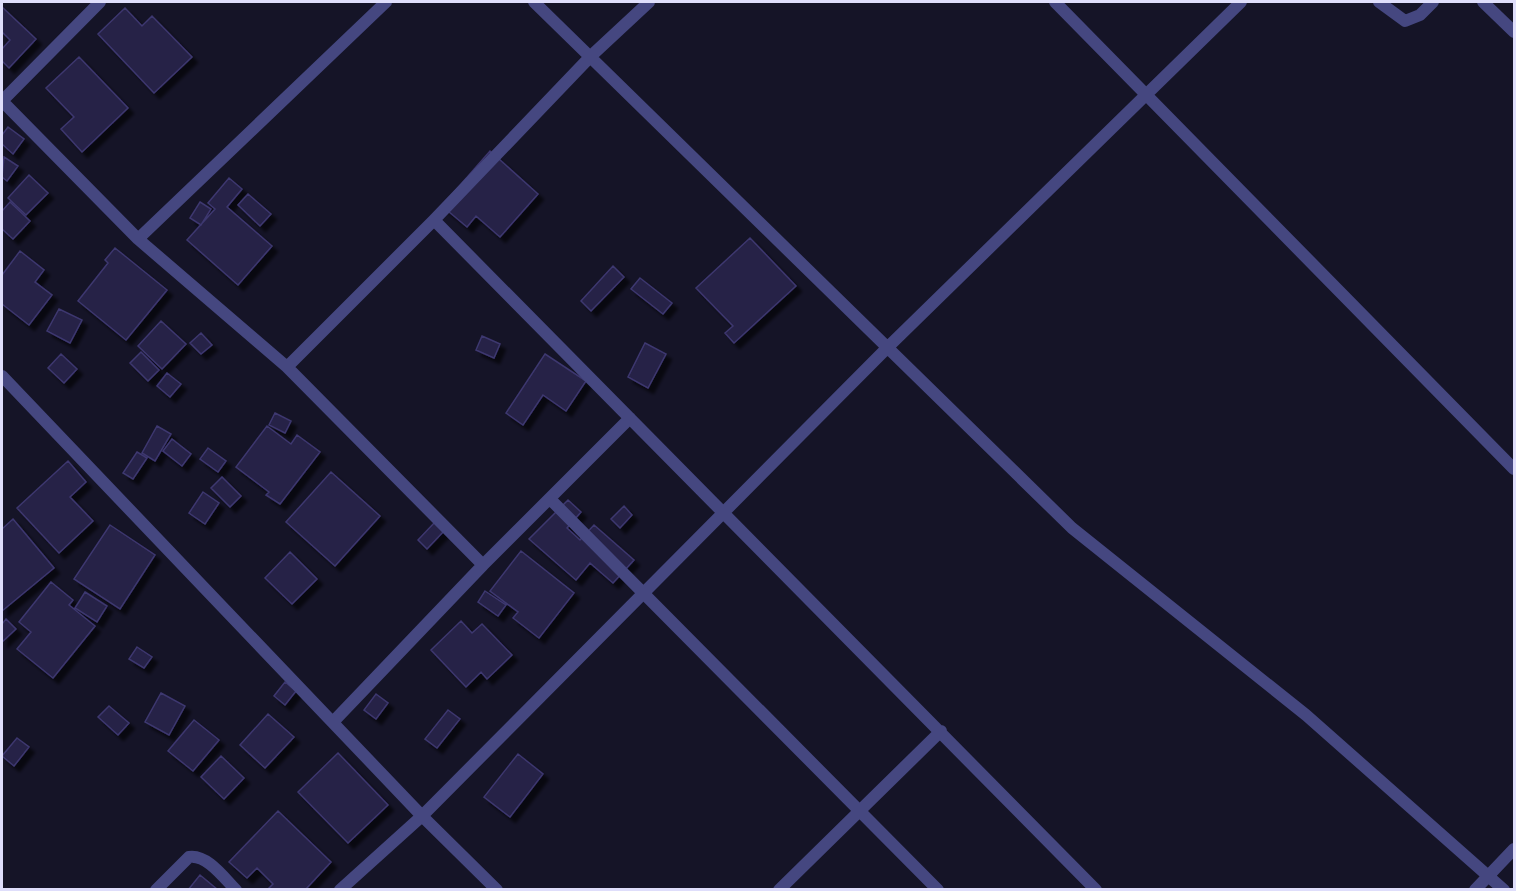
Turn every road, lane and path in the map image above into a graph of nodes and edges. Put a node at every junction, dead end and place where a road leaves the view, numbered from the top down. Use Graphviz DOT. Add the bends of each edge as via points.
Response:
graph roads {
  1 [pos="100,2"];
  2 [pos="386,2"];
  3 [pos="534,2"];
  4 [pos="649,2"];
  5 [pos="1055,2"];
  6 [pos="1241,2"];
  7 [pos="1379,2"];
  8 [pos="1433,2"];
  9 [pos="1483,2"];
  10 [pos="1515,32"];
  11 [pos="591,56"];
  12 [pos="1146,94"];
  13 [pos="2,101"];
  14 [pos="434,220"];
  15 [pos="138,239"];
  16 [pos="889,346"];
  17 [pos="287,367"];
  18 [pos="4,382"];
  19 [pos="630,418"];
  20 [pos="1515,469"];
  21 [pos="550,499"];
  22 [pos="724,511"];
  23 [pos="483,565"];
  24 [pos="643,591"];
  25 [pos="333,722"];
  26 [pos="941,731"];
  27 [pos="861,810"];
  28 [pos="422,816"];
  29 [pos="1515,849"];
  30 [pos="1490,875"];
  31 [pos="156,890"];
  32 [pos="236,890"];
  33 [pos="340,890"];
  34 [pos="497,890"];
  35 [pos="778,890"];
  36 [pos="938,890"];
  37 [pos="1096,890"];
  38 [pos="1475,890"];
  39 [pos="1504,890"];
  1 -- 13 [label="street"];
  2 -- 15 [label="street"];
  3 -- 11 [label="street"];
  4 -- 11 [label="street"];
  5 -- 12 [label="street"];
  6 -- 12 [label="street"];
  7 -- 8 [label="street" via="1405,21 1420,15"];
  9 -- 10 [label="street"];
  11 -- 14 [label="street"];
  11 -- 16 [label="street"];
  12 -- 16 [label="street"];
  12 -- 20 [label="street"];
  13 -- 15 [label="street"];
  14 -- 17 [label="street"];
  14 -- 19 [label="street"];
  15 -- 17 [label="street"];
  16 -- 22 [label="street"];
  16 -- 30 [label="street" via="1072,528 1306,715"];
  17 -- 23 [label="street"];
  18 -- 25 [label="street"];
  19 -- 21 [label="street"];
  19 -- 22 [label="street"];
  21 -- 23 [label="street"];
  21 -- 24 [label="street"];
  22 -- 24 [label="street"];
  22 -- 26 [label="street"];
  23 -- 25 [label="street"];
  24 -- 27 [label="street"];
  24 -- 28 [label="street"];
  25 -- 28 [label="street"];
  26 -- 27 [label="street"];
  26 -- 37 [label="street"];
  27 -- 35 [label="street"];
  27 -- 36 [label="street"];
  28 -- 33 [label="street"];
  28 -- 34 [label="street"];
  29 -- 30 [label="street"];
  30 -- 38 [label="street"];
  30 -- 39 [label="street"];
  31 -- 32 [label="street" via="189,857 195,856 203,858"];
}
